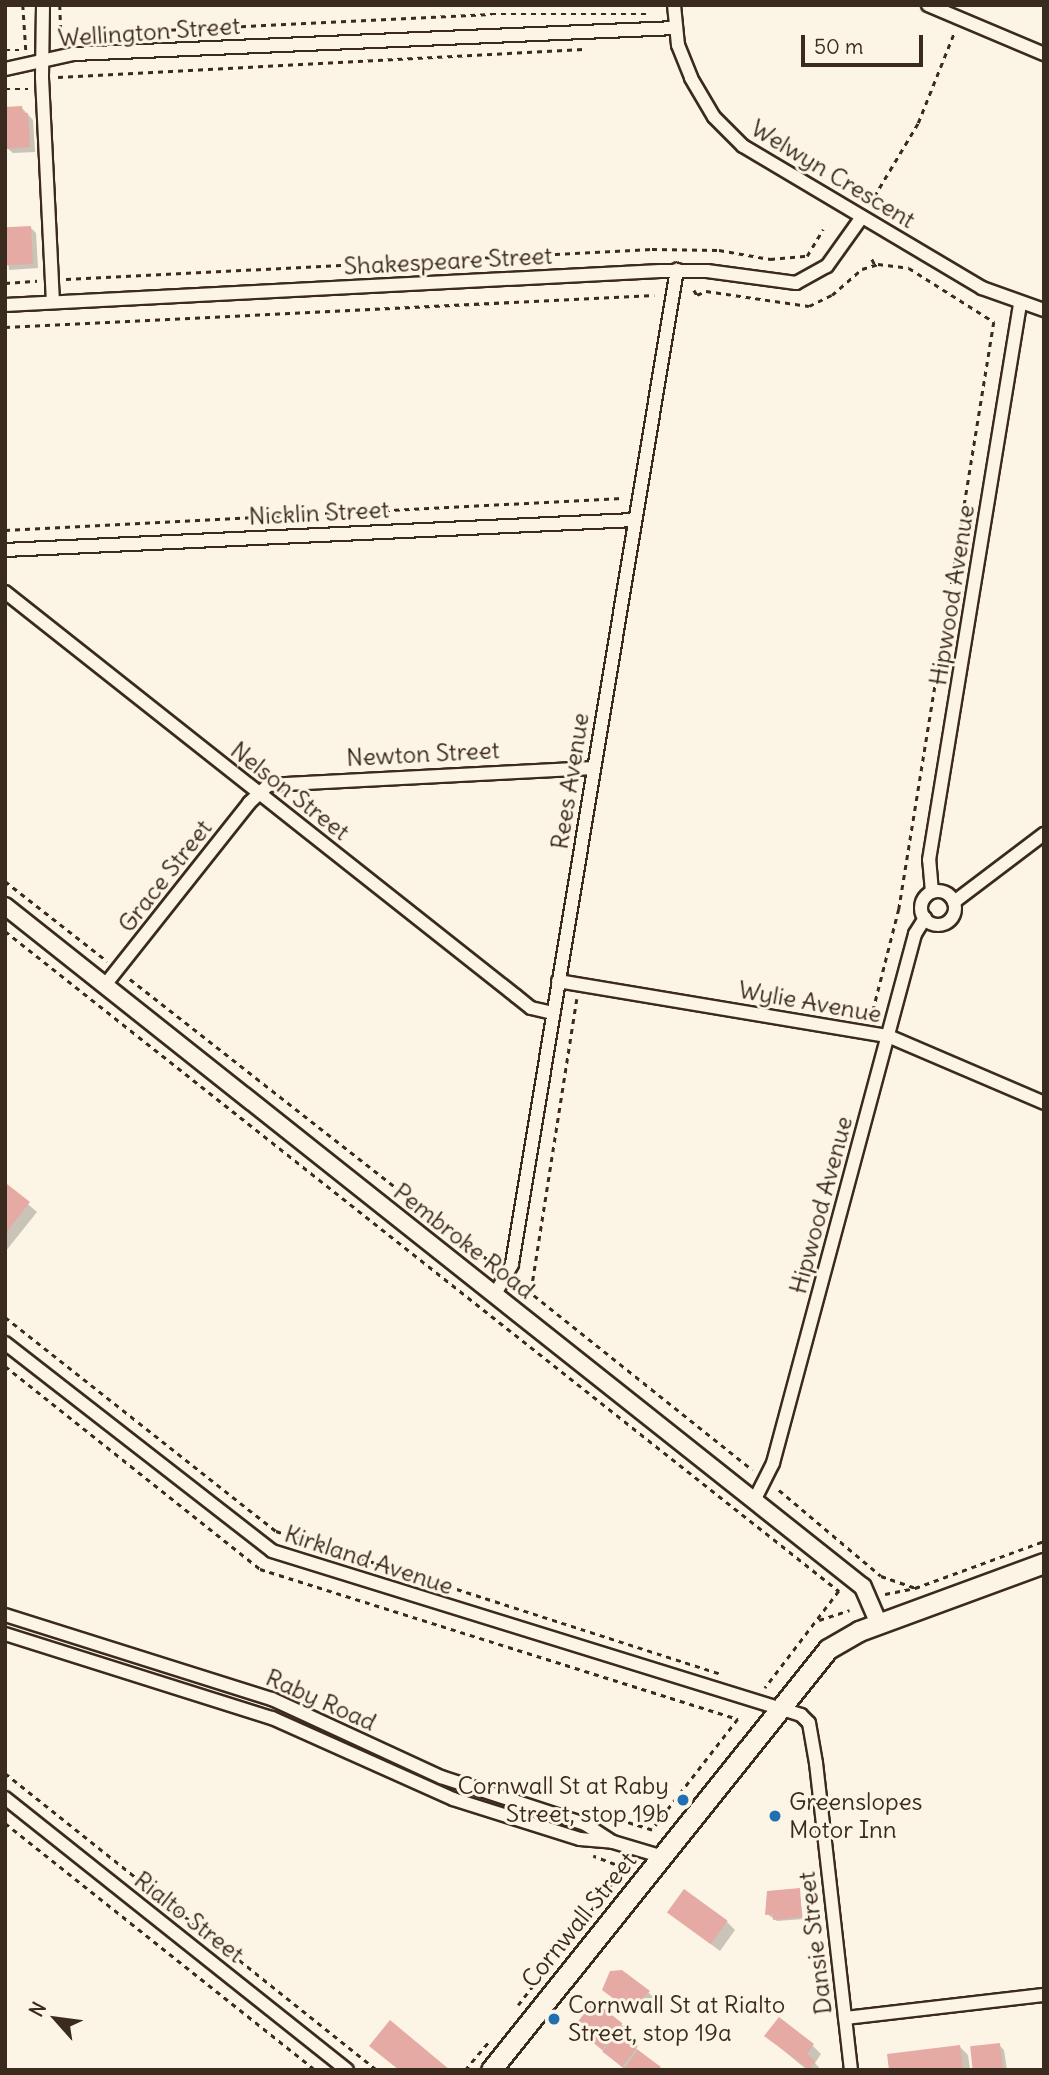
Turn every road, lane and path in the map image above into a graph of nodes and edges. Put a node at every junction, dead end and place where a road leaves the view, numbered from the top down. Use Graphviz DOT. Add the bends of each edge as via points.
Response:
graph roads {
  1 [pos="23,5"];
  2 [pos="43,5"];
  3 [pos="60,5"];
  4 [pos="674,5"];
  5 [pos="928,5"];
  6 [pos="949,9"];
  7 [pos="651,14"];
  8 [pos="675,28"];
  9 [pos="955,31"];
  10 [pos="5,50"];
  11 [pos="583,50"];
  12 [pos="1044,54"];
  13 [pos="43,62"];
  14 [pos="5,69"];
  15 [pos="53,78"];
  16 [pos="878,192"];
  17 [pos="862,217"];
  18 [pos="823,229"];
  19 [pos="872,258"];
  20 [pos="875,265"];
  21 [pos="677,270"];
  22 [pos="63,279"];
  23 [pos="694,290"];
  24 [pos="654,295"];
  25 [pos="53,302"];
  26 [pos="1020,304"];
  27 [pos="5,305"];
  28 [pos="1044,310"];
  29 [pos="5,327"];
  30 [pos="622,498"];
  31 [pos="634,520"];
  32 [pos="5,530"];
  33 [pos="5,550"];
  34 [pos="5,592"];
  35 [pos="593,768"];
  36 [pos="258,792"];
  37 [pos="1044,834"];
  38 [pos="5,881"];
  39 [pos="932,892"];
  40 [pos="954,902"];
  41 [pos="5,906"];
  42 [pos="925,918"];
  43 [pos="5,931"];
  44 [pos="109,963"];
  45 [pos="127,976"];
  46 [pos="558,981"];
  47 [pos="105,985"];
  48 [pos="577,996"];
  49 [pos="553,1013"];
  50 [pos="860,1017"];
  51 [pos="888,1036"];
  52 [pos="1044,1103"];
  53 [pos="493,1264"];
  54 [pos="495,1294"];
  55 [pos="5,1317"];
  56 [pos="5,1343"];
  57 [pos="5,1366"];
  58 [pos="753,1470"];
  59 [pos="779,1490"];
  60 [pos="754,1501"];
  61 [pos="1044,1541"];
  62 [pos="1044,1563"];
  63 [pos="915,1588"];
  64 [pos="886,1594"];
  65 [pos="849,1610"];
  66 [pos="5,1615"];
  67 [pos="819,1620"];
  68 [pos="879,1624"];
  69 [pos="5,1634"];
  70 [pos="728,1676"];
  71 [pos="754,1685"];
  72 [pos="777,1708"];
  73 [pos="5,1773"];
  74 [pos="5,1798"];
  75 [pos="586,1810"];
  76 [pos="5,1823"];
  77 [pos="613,1842"];
  78 [pos="660,1856"];
  79 [pos="624,1868"];
  80 [pos="1044,1995"];
  81 [pos="516,2008"];
  82 [pos="845,2018"];
  83 [pos="491,2039"];
  84 [pos="316,2070"];
  85 [pos="347,2070"];
  86 [pos="377,2070"];
  87 [pos="465,2070"];
  88 [pos="491,2070"];
  89 [pos="851,2070"];
  1 -- 10 [label="path" via="27,50"];
  2 -- 13 [label="street"];
  3 -- 7 [label="path" via="61,35 491,14"];
  4 -- 8 [label="street, Welwyn Crescent"];
  5 -- 6 [label="street"];
  6 -- 12 [label="street"];
  8 -- 13 [label="street, Wellington Street" via="73,54"];
  8 -- 17 [label="street, Welwyn Crescent" via="683,62 725,131 759,157"];
  9 -- 16 [label="path" via="918,123"];
  11 -- 15 [label="path"];
  13 -- 14 [label="street, Wellington Street"];
  13 -- 25 [label="street"];
  17 -- 21 [label="street, Shakespeare Street" via="835,258 802,282"];
  17 -- 26 [label="street, Welwyn Crescent" via="982,288"];
  18 -- 22 [label="path" via="807,256 771,259 719,250 652,249"];
  19 -- 20 [label="path"];
  20 -- 23 [label="path" via="808,306 706,291 697,295"];
  20 -- 50 [label="path" via="909,268 994,322 899,909 872,1015"];
  21 -- 25 [label="street, Shakespeare Street"];
  21 -- 31 [label="street, Rees Avenue"];
  24 -- 29 [label="path"];
  25 -- 27 [label="street, Shakespeare Street"];
  26 -- 28 [label="street, Welwyn Crescent"];
  26 -- 39 [label="street, Hipwood Avenue" via="929,860"];
  30 -- 32 [label="path"];
  31 -- 33 [label="street, Nicklin Street"];
  31 -- 35 [label="street, Rees Avenue"];
  34 -- 36 [label="street, Nelson Street"];
  35 -- 36 [label="street, Newton Street" via="276,783"];
  35 -- 46 [label="street, Rees Avenue"];
  36 -- 47 [label="street, Grace Street"];
  36 -- 49 [label="street, Nelson Street" via="516,996 531,1007"];
  37 -- 40 [label="street"];
  38 -- 44 [label="path"];
  39 -- 40 [label="street" via="947,894"];
  39 -- 42 [label="street" via="922,904"];
  40 -- 42 [label="street" via="948,921 939,925"];
  41 -- 47 [label="street, Pembroke Road"];
  42 -- 51 [label="street, Hipwood Avenue" via="915,934"];
  43 -- 67 [label="path" via="839,1591"];
  45 -- 53 [label="path"];
  46 -- 49 [label="street, Rees Avenue"];
  46 -- 51 [label="street, Wylie Avenue"];
  47 -- 54 [label="street, Pembroke Road"];
  48 -- 58 [label="path" via="531,1288 526,1289"];
  49 -- 54 [label="street, Rees Avenue" via="512,1264"];
  51 -- 52 [label="street, Wylie Avenue"];
  51 -- 60 [label="street, Hipwood Avenue" via="773,1463"];
  54 -- 60 [label="street, Pembroke Road"];
  55 -- 70 [label="path" via="276,1531"];
  56 -- 72 [label="street, Kirkland Avenue" via="272,1551"];
  57 -- 75 [label="path" via="260,1569 738,1719 652,1830"];
  59 -- 63 [label="path" via="881,1576"];
  60 -- 68 [label="street, Pembroke Road" via="863,1587"];
  61 -- 63 [label="path"];
  62 -- 68 [label="main road, Cornwall Street"];
  63 -- 64 [label="path"];
  65 -- 67 [label="path"];
  66 -- 77 [label="street, Raby Road" via="272,1699 441,1777 586,1824"];
  67 -- 71 [label="path" via="766,1689"];
  68 -- 72 [label="main road, Cornwall Street" via="828,1648"];
  69 -- 77 [label="street, Raby Road" via="272,1718 453,1799 580,1839"];
  72 -- 78 [label="main road, Cornwall Street"];
  72 -- 82 [label="street, Dansie Street" via="794,1711 809,1723"];
  73 -- 86 [label="path"];
  74 -- 85 [label="street, Rialto Street"];
  76 -- 84 [label="path"];
  77 -- 78 [label="street, Raby Road"];
  78 -- 88 [label="main road, Cornwall Street"];
  79 -- 81 [label="path"];
  80 -- 82 [label="street"];
  82 -- 89 [label="street, Dansie Street"];
  83 -- 87 [label="path"];
}
